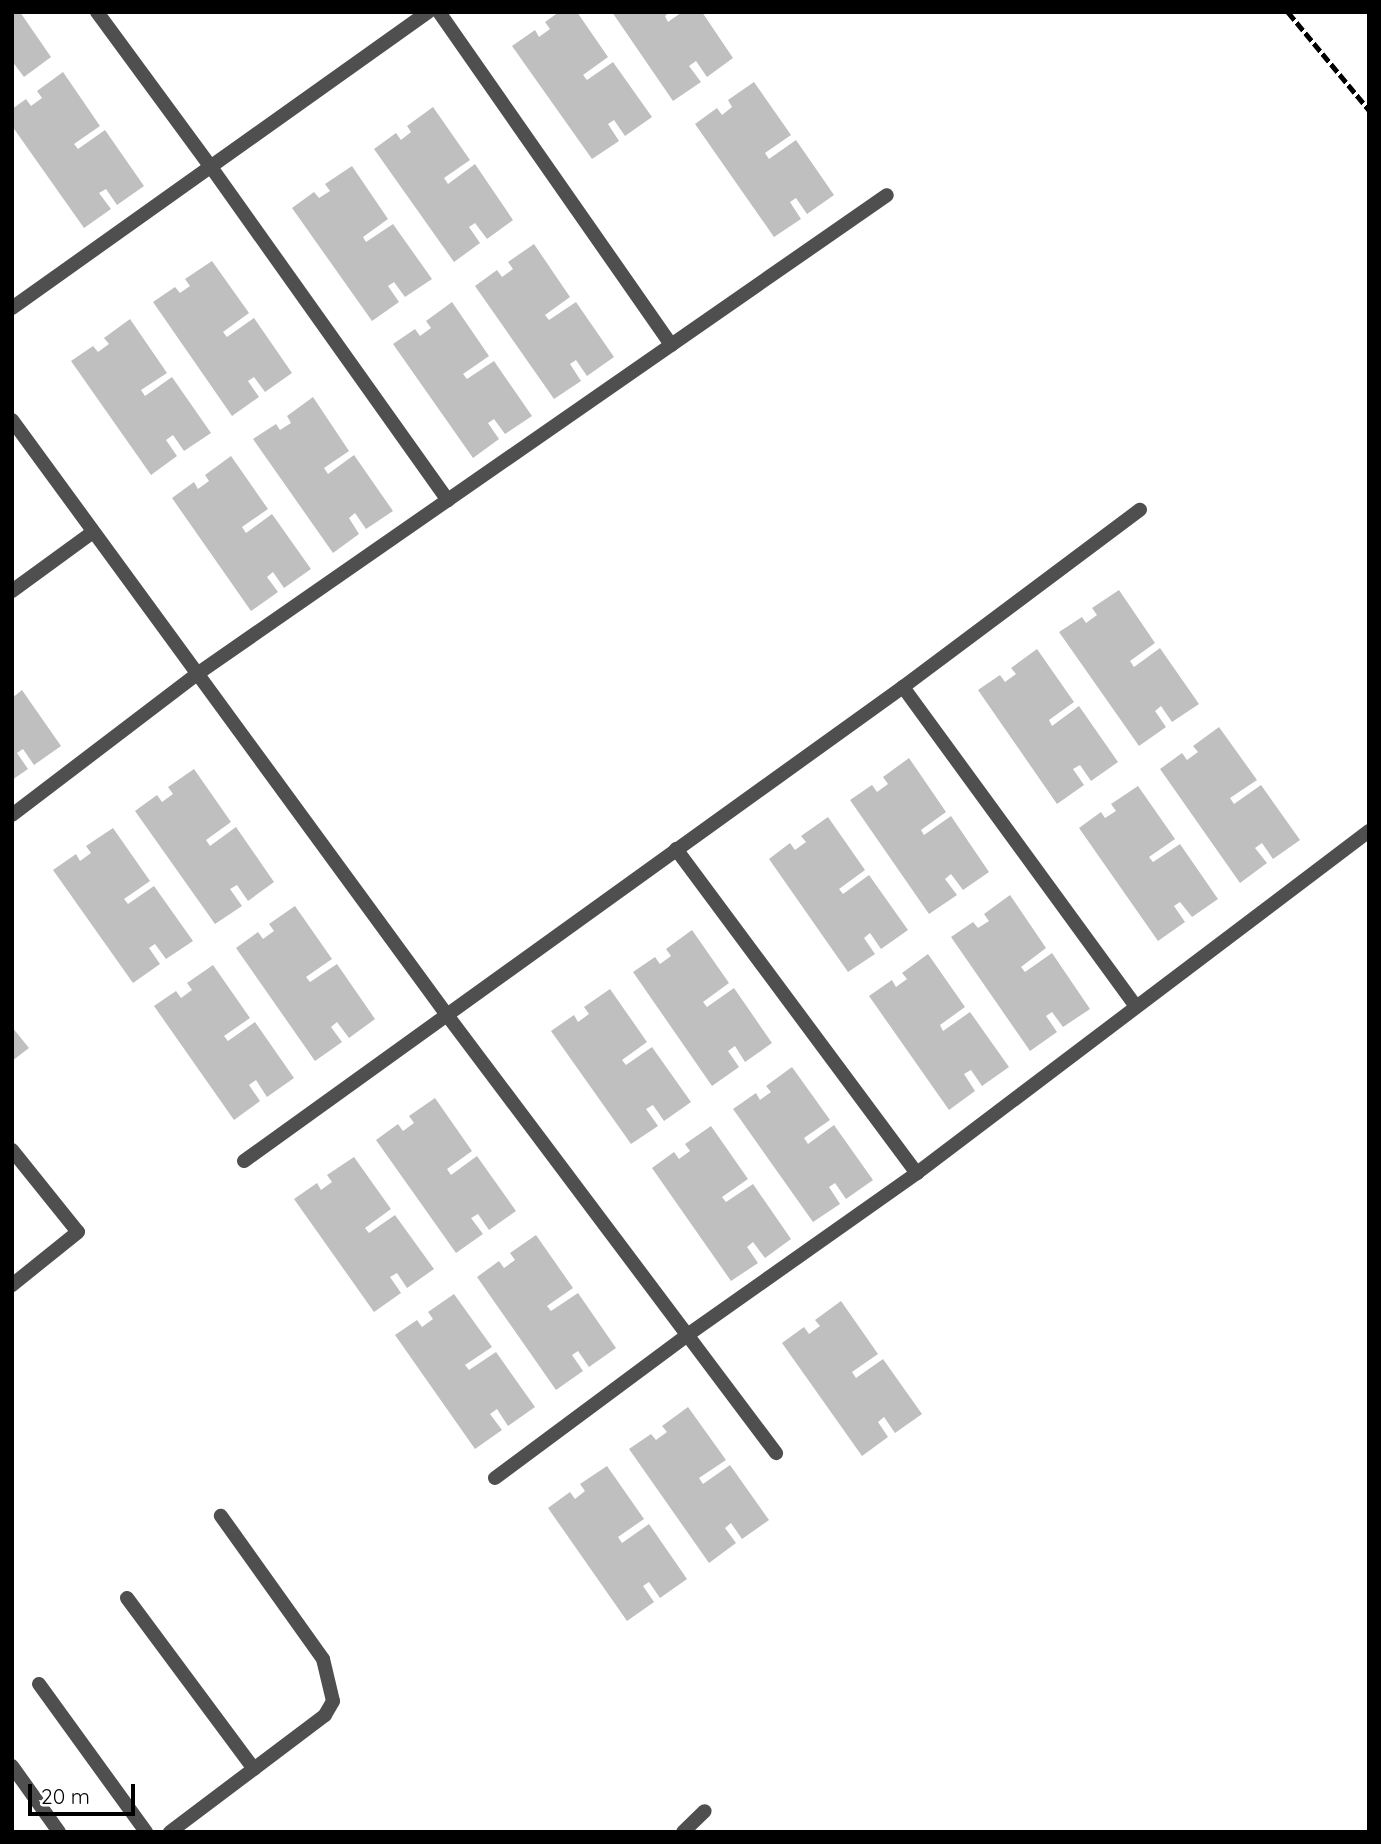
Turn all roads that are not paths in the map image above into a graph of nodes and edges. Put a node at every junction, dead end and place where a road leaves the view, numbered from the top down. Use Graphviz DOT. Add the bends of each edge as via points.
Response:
graph roads {
  1 [pos="97,12"];
  2 [pos="428,12"];
  3 [pos="439,12"];
  4 [pos="211,167"];
  5 [pos="887,194"];
  6 [pos="12,308"];
  7 [pos="671,345"];
  8 [pos="12,419"];
  9 [pos="448,500"];
  10 [pos="1140,510"];
  11 [pos="93,532"];
  12 [pos="12,590"];
  13 [pos="200,672"];
  14 [pos="903,687"];
  15 [pos="12,815"];
  16 [pos="1369,831"];
  17 [pos="676,849"];
  18 [pos="1136,1006"];
  19 [pos="447,1015"];
  20 [pos="12,1150"];
  21 [pos="244,1161"];
  22 [pos="917,1173"];
  23 [pos="12,1286"];
  24 [pos="686,1336"];
  25 [pos="776,1453"];
  26 [pos="495,1478"];
  27 [pos="220,1516"];
  28 [pos="127,1598"];
  29 [pos="39,1684"];
  30 [pos="12,1766"];
  31 [pos="254,1769"];
  32 [pos="705,1811"];
  33 [pos="59,1832"];
  34 [pos="146,1832"];
  35 [pos="170,1832"];
  36 [pos="683,1832"];
  1 -- 4 [label="street"];
  2 -- 4 [label="street"];
  3 -- 7 [label="street"];
  4 -- 6 [label="street"];
  4 -- 9 [label="street"];
  5 -- 7 [label="street"];
  7 -- 9 [label="street"];
  8 -- 11 [label="street"];
  9 -- 13 [label="street"];
  10 -- 14 [label="street"];
  11 -- 12 [label="street"];
  11 -- 13 [label="street"];
  13 -- 15 [label="street"];
  13 -- 19 [label="street"];
  14 -- 17 [label="street"];
  14 -- 18 [label="street"];
  16 -- 18 [label="street"];
  17 -- 19 [label="street"];
  17 -- 22 [label="street"];
  18 -- 22 [label="street"];
  19 -- 21 [label="street"];
  19 -- 24 [label="street"];
  20 -- 23 [label="street" via="78,1232"];
  22 -- 24 [label="street"];
  24 -- 25 [label="street"];
  24 -- 26 [label="street"];
  27 -- 31 [label="street" via="323,1659 333,1700 324,1715"];
  28 -- 31 [label="street"];
  29 -- 34 [label="street"];
  30 -- 33 [label="street"];
  31 -- 35 [label="street"];
  32 -- 36 [label="street"];
}
